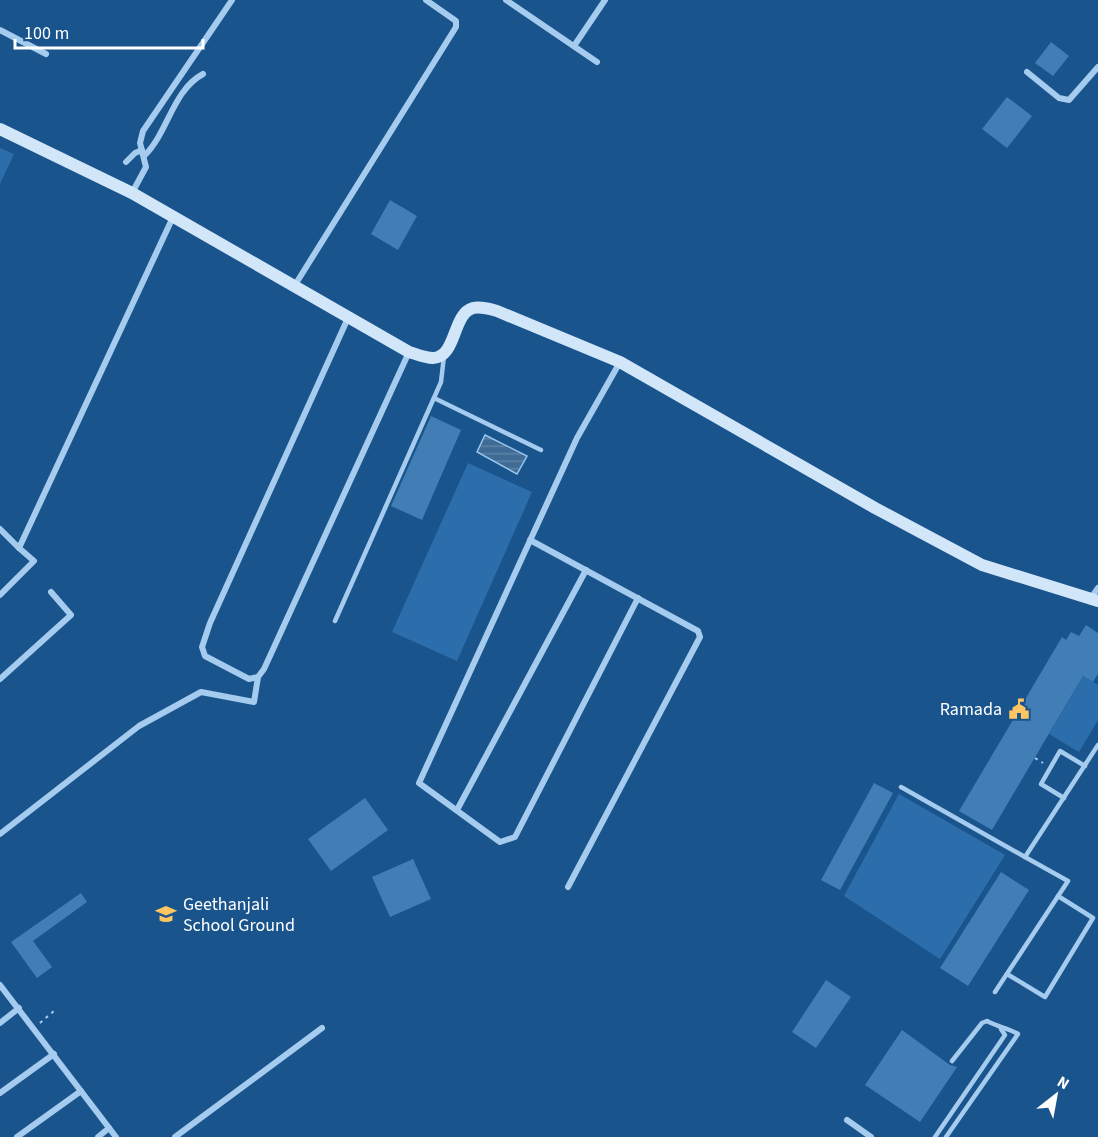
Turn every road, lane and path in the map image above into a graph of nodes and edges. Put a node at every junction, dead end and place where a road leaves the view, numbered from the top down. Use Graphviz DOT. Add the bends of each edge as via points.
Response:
graph roads {
  1 [pos="232,0"];
  2 [pos="427,0"];
  3 [pos="506,0"];
  4 [pos="605,0"];
  5 [pos="0,30"];
  6 [pos="574,46"];
  7 [pos="46,54"];
  8 [pos="597,62"];
  9 [pos="1098,67"];
  10 [pos="1027,72"];
  11 [pos="203,74"];
  12 [pos="0,129"];
  13 [pos="143,153"];
  14 [pos="126,162"];
  15 [pos="132,193"];
  16 [pos="173,216"];
  17 [pos="295,285"];
  18 [pos="348,318"];
  19 [pos="409,352"];
  20 [pos="445,353"];
  21 [pos="620,362"];
  22 [pos="434,398"];
  23 [pos="541,450"];
  24 [pos="0,530"];
  25 [pos="530,540"];
  26 [pos="19,548"];
  27 [pos="586,570"];
  28 [pos="51,592"];
  29 [pos="0,595"];
  30 [pos="1096,596"];
  31 [pos="638,598"];
  32 [pos="334,621"];
  33 [pos="258,677"];
  34 [pos="0,679"];
  35 [pos="1098,745"];
  36 [pos="1085,766"];
  37 [pos="901,787"];
  38 [pos="1064,798"];
  39 [pos="457,810"];
  40 [pos="0,834"];
  41 [pos="1025,856"];
  42 [pos="568,887"];
  43 [pos="1058,896"];
  44 [pos="1007,974"];
  45 [pos="0,985"];
  46 [pos="995,992"];
  47 [pos="19,1008"];
  48 [pos="55,1010"];
  49 [pos="0,1023"];
  50 [pos="322,1028"];
  51 [pos="34,1029"];
  52 [pos="1001,1029"];
  53 [pos="54,1054"];
  54 [pos="952,1061"];
  55 [pos="81,1091"];
  56 [pos="0,1093"];
  57 [pos="847,1120"];
  58 [pos="109,1128"];
  59 [pos="17,1137"];
  60 [pos="98,1137"];
  61 [pos="116,1137"];
  62 [pos="175,1137"];
  63 [pos="871,1137"];
  64 [pos="935,1137"];
  65 [pos="946,1137"];
  1 -- 13 [label="street" via="143,131"];
  2 -- 17 [label="street" via="456,21 456,27"];
  3 -- 6 [label="street"];
  4 -- 6 [label="street"];
  5 -- 7 [label="street"];
  6 -- 8 [label="street"];
  9 -- 10 [label="street" via="1069,100 1059,98"];
  11 -- 13 [label="street" via="188,87 168,116 155,145"];
  12 -- 15 [label="street"];
  13 -- 14 [label="street" via="135,153"];
  13 -- 15 [label="street" via="146,167"];
  15 -- 16 [label="street"];
  16 -- 17 [label="street"];
  16 -- 26 [label="street"];
  17 -- 18 [label="street"];
  18 -- 19 [label="street"];
  18 -- 33 [label="street" via="202,647 205,656 238,674 249,679"];
  19 -- 20 [label="street" via="434,358"];
  19 -- 33 [label="street"];
  20 -- 21 [label="street" via="464,314 480,307"];
  20 -- 22 [label="lane" via="441,382"];
  21 -- 25 [label="street" via="577,438"];
  21 -- 30 [label="street" via="981,565"];
  22 -- 23 [label="lane"];
  22 -- 32 [label="lane"];
  24 -- 26 [label="street"];
  25 -- 27 [label="street"];
  25 -- 39 [label="street" via="419,783"];
  26 -- 29 [label="street" via="34,561"];
  27 -- 31 [label="street"];
  27 -- 39 [label="street"];
  28 -- 34 [label="street" via="71,615"];
  31 -- 39 [label="street" via="515,837 500,842"];
  31 -- 42 [label="street" via="698,631 700,637"];
  33 -- 40 [label="street" via="254,702 201,692 139,726"];
  35 -- 36 [label="lane"];
  36 -- 38 [label="lane"];
  36 -- 38 [label="lane" via="1060,751 1041,784"];
  37 -- 41 [label="lane"];
  38 -- 41 [label="lane"];
  41 -- 43 [label="lane" via="1068,881"];
  43 -- 44 [label="lane"];
  43 -- 44 [label="lane" via="1093,918 1045,998"];
  44 -- 46 [label="lane"];
  45 -- 47 [label="street"];
  47 -- 49 [label="street"];
  47 -- 51 [label="street"];
  48 -- 51 [label="path"];
  50 -- 62 [label="street"];
  51 -- 53 [label="street"];
  52 -- 54 [label="lane" via="982,1023"];
  52 -- 64 [label="lane" via="1005,1035"];
  52 -- 65 [label="lane" via="1018,1034"];
  53 -- 55 [label="street"];
  53 -- 56 [label="street"];
  55 -- 58 [label="street"];
  55 -- 59 [label="street"];
  57 -- 63 [label="street"];
  58 -- 60 [label="street"];
  58 -- 61 [label="street"];
}
